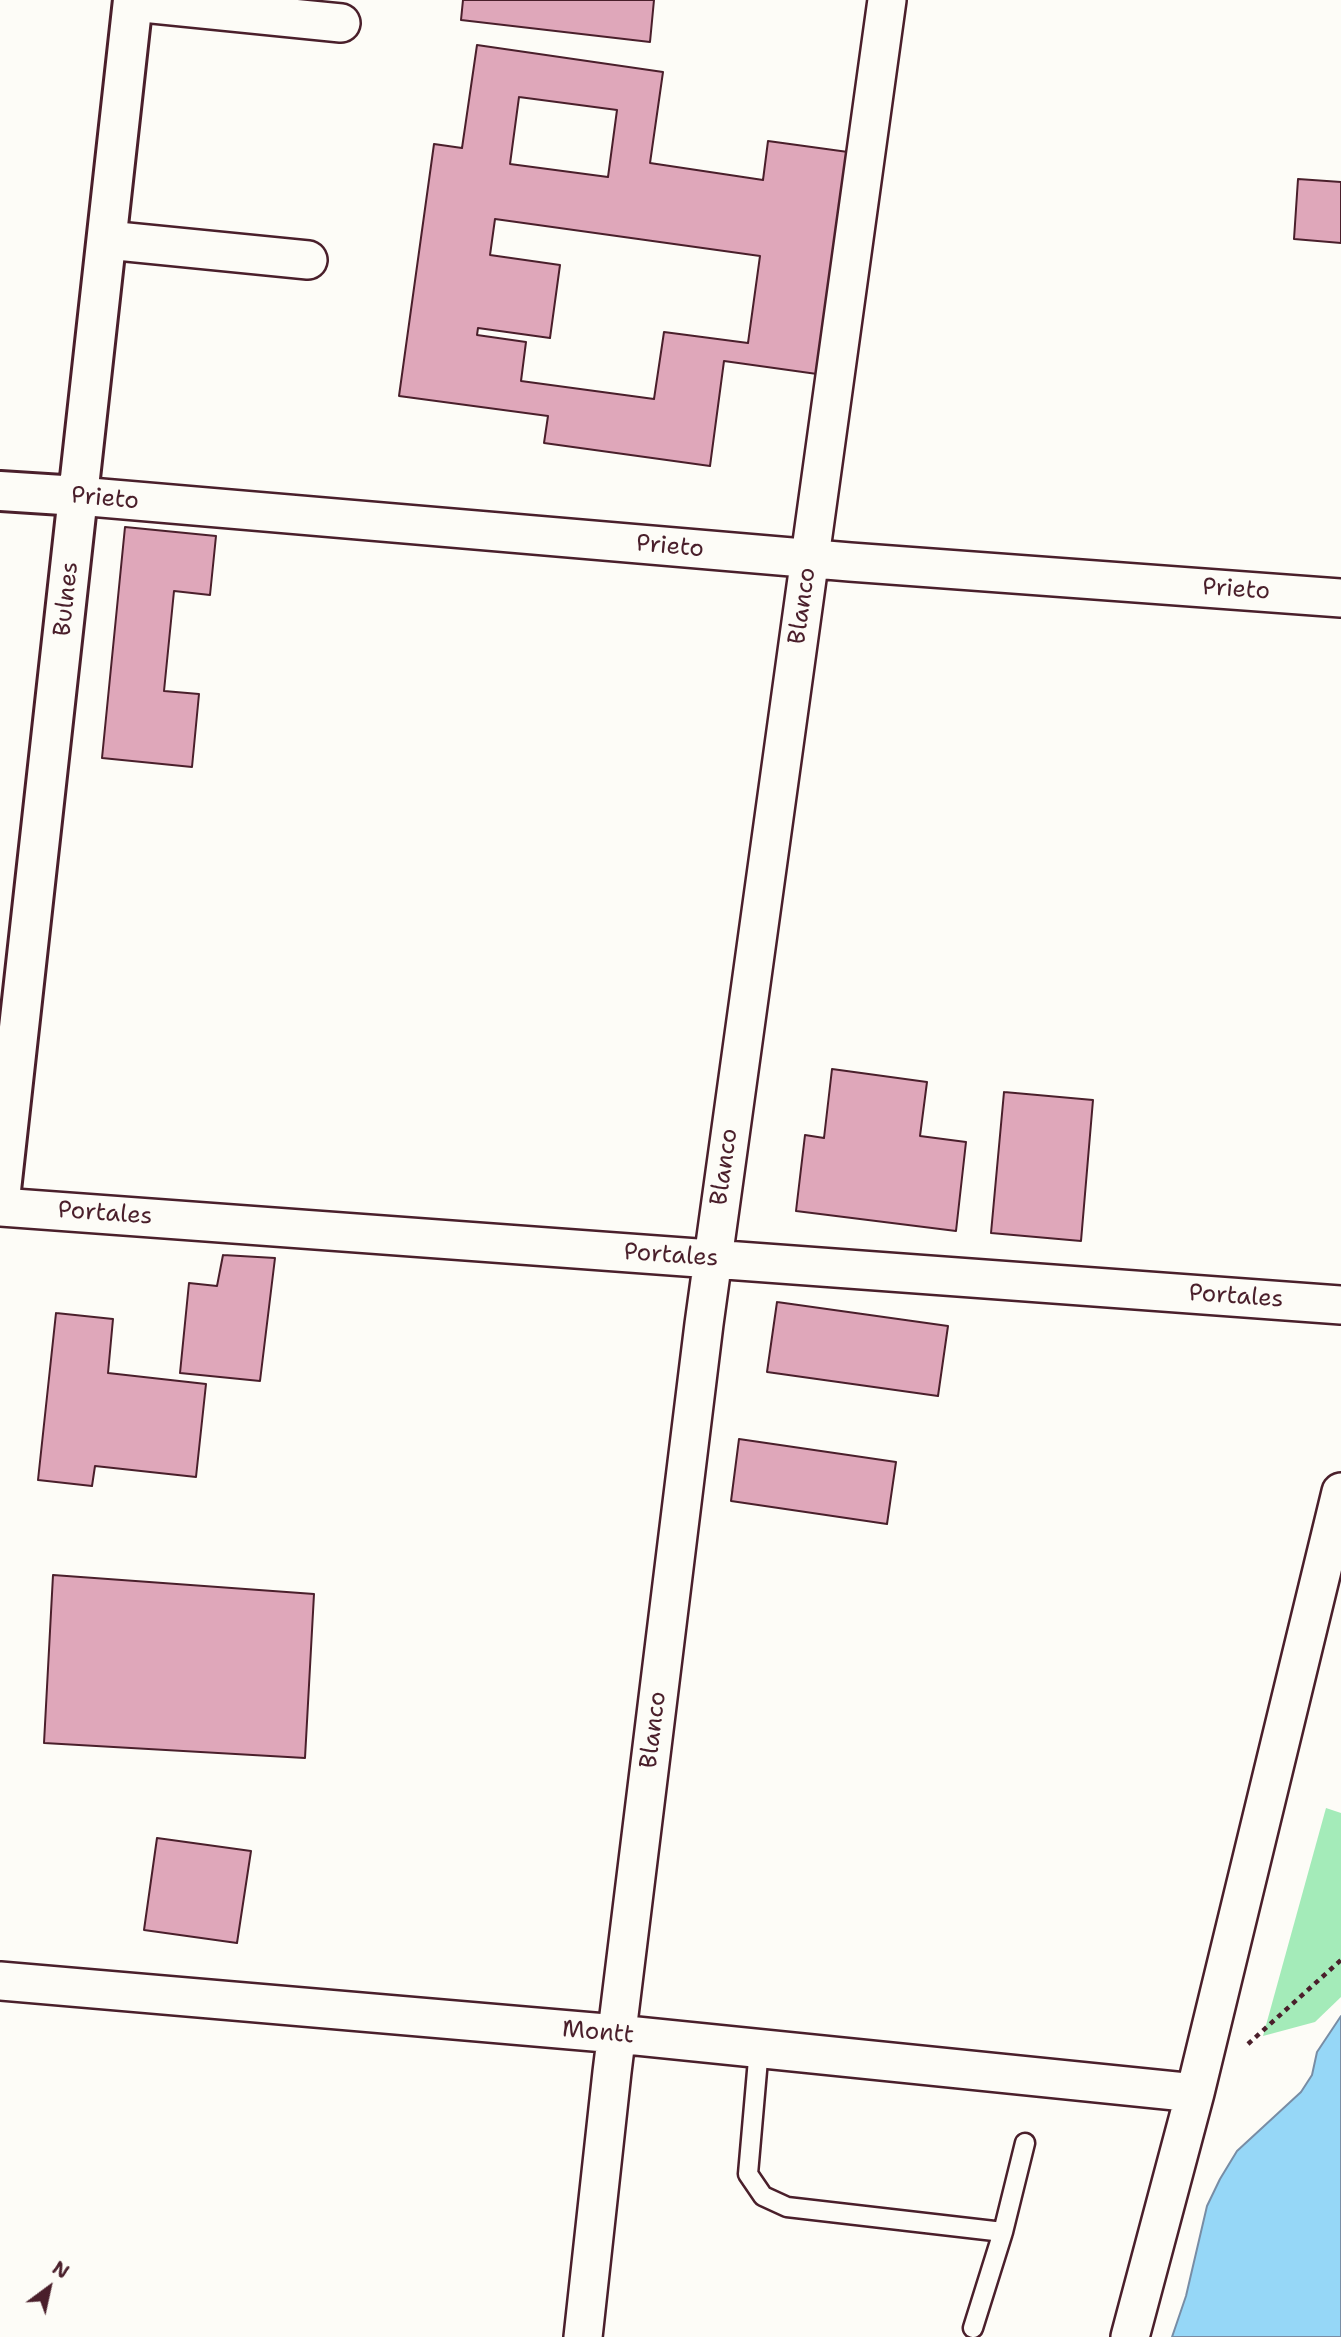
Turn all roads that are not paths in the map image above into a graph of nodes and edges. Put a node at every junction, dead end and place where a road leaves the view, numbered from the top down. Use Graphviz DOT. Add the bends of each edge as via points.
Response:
graph roads {
  1 [pos="887,0"];
  2 [pos="133,1"];
  3 [pos="341,23"];
  4 [pos="107,240"];
  5 [pos="308,260"];
  6 [pos="0,491"];
  7 [pos="78,496"];
  8 [pos="810,558"];
  9 [pos="1341,598"];
  10 [pos="0,1199"];
  11 [pos="0,1207"];
  12 [pos="713,1258"];
  13 [pos="1341,1305"];
  14 [pos="1341,1492"];
  15 [pos="0,1980"];
  16 [pos="617,2034"];
  17 [pos="759,2048"];
  18 [pos="1195,2093"];
  19 [pos="1025,2143"];
  20 [pos="1003,2232"];
  21 [pos="973,2328"];
  22 [pos="583,2337"];
  23 [pos="1129,2337"];
  1 -- 8 [label="street, Blanco"];
  2 -- 3 [label="street"];
  2 -- 4 [label="street, Bulnes"];
  4 -- 5 [label="street"];
  4 -- 7 [label="street, Bulnes"];
  6 -- 7 [label="street, Prieto"];
  7 -- 8 [label="street, Prieto"];
  7 -- 10 [label="street, Bulnes"];
  8 -- 9 [label="street, Prieto"];
  8 -- 12 [label="street, Blanco"];
  11 -- 12 [label="street, Portales"];
  12 -- 13 [label="street, Portales"];
  12 -- 16 [label="street, Blanco"];
  14 -- 18 [label="street"];
  15 -- 16 [label="street, Montt"];
  16 -- 17 [label="street, Montt"];
  16 -- 22 [label="street, Blanco"];
  17 -- 18 [label="street, Montt"];
  17 -- 20 [label="lane" via="748,2174 763,2196 787,2207"];
  18 -- 23 [label="street"];
  19 -- 20 [label="lane"];
  20 -- 21 [label="lane"];
}
